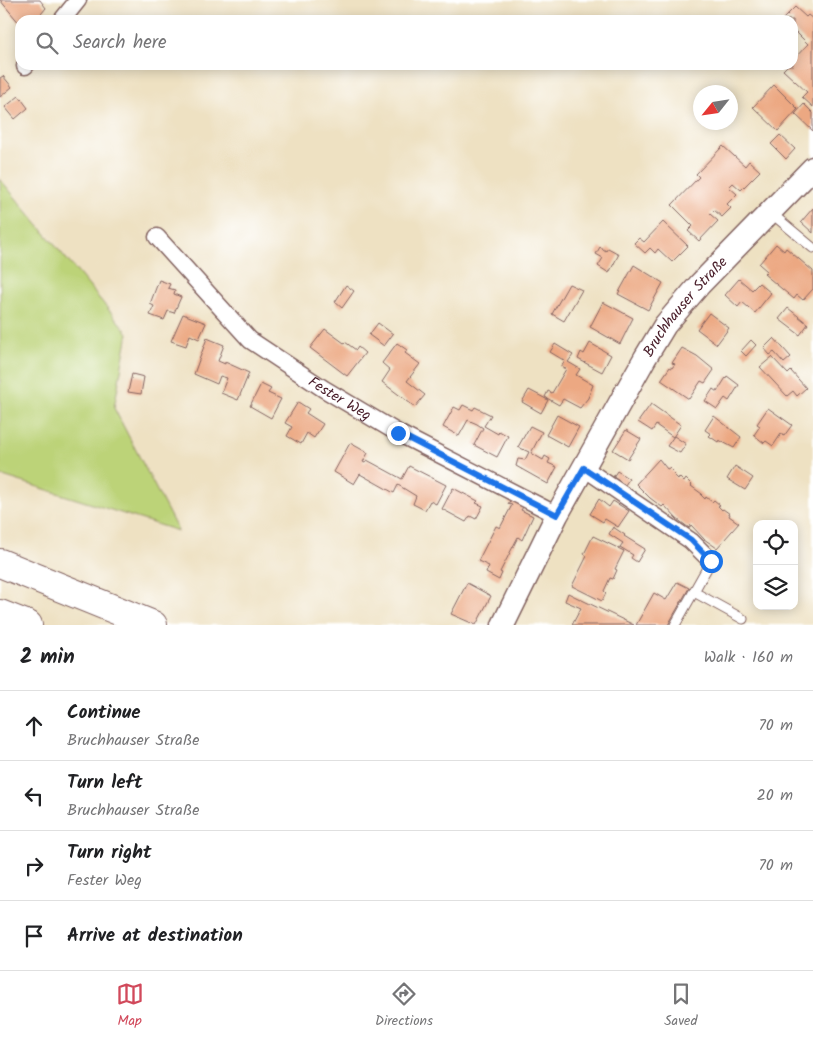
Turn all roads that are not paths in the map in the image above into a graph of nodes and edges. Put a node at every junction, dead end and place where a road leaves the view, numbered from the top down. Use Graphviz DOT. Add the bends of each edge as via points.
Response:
graph roads {
  1 [pos="78,0"];
  2 [pos="66,15"];
  3 [pos="813,168"];
  4 [pos="770,213"];
  5 [pos="157,237"];
  6 [pos="813,248"];
  7 [pos="584,468"];
  8 [pos="557,515"];
  9 [pos="711,561"];
  10 [pos="0,563"];
  11 [pos="694,592"];
  12 [pos="0,614"];
  13 [pos="743,619"];
  14 [pos="28,625"];
  15 [pos="153,625"];
  16 [pos="503,625"];
  17 [pos="675,625"];
  1 -- 2 [label="street"];
  3 -- 4 [label="street, Bruchhauser Straße"];
  4 -- 6 [label="lane"];
  4 -- 7 [label="street, Bruchhauser Straße" via="700,284 665,325"];
  5 -- 8 [label="street, Fester Weg" via="250,340 398,433"];
  7 -- 8 [label="street, Bruchhauser Straße"];
  7 -- 9 [label="street" via="691,540"];
  8 -- 16 [label="street, Bruchhauser Straße"];
  9 -- 11 [label="lane"];
  10 -- 15 [label="highway"];
  11 -- 13 [label="lane"];
  11 -- 17 [label="lane"];
  12 -- 14 [label="highway"];
}
